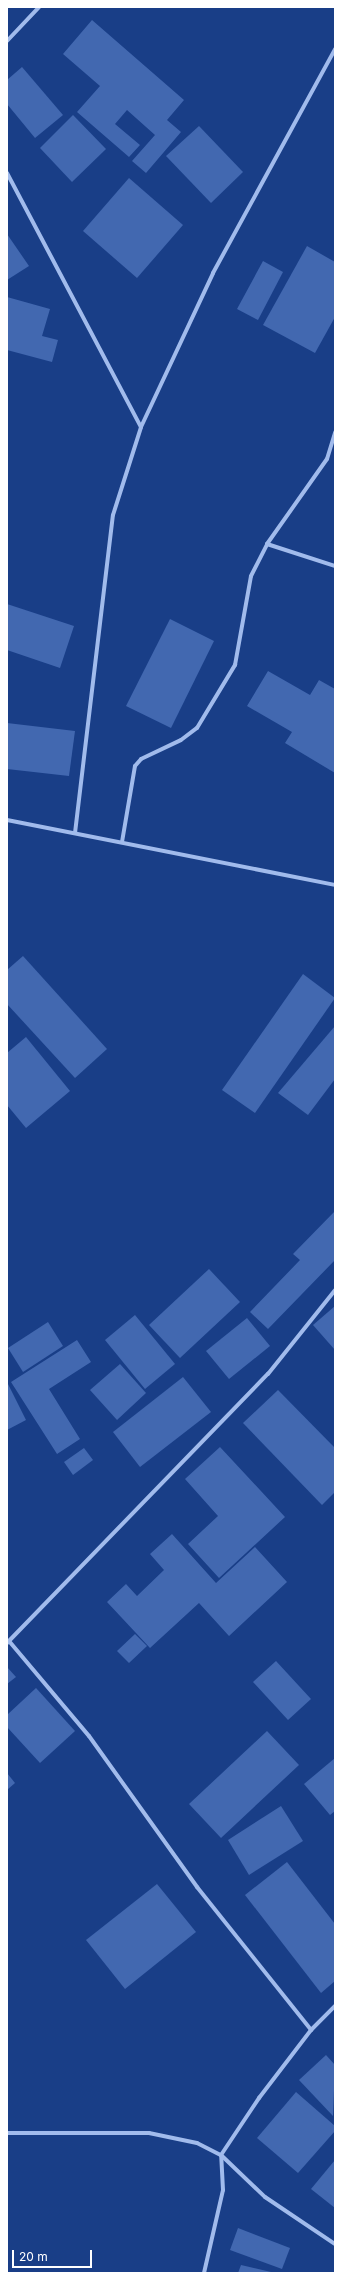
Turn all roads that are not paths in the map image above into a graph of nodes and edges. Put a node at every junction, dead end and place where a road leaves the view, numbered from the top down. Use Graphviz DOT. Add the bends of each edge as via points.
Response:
graph roads {
  1 [pos="39,7"];
  2 [pos="7,40"];
  3 [pos="335,49"];
  4 [pos="7,173"];
  5 [pos="141,426"];
  6 [pos="335,432"];
  7 [pos="267,544"];
  8 [pos="335,566"];
  9 [pos="7,820"];
  10 [pos="75,833"];
  11 [pos="122,842"];
  12 [pos="335,885"];
  13 [pos="335,1290"];
  14 [pos="8,1642"];
  15 [pos="335,2006"];
  16 [pos="311,2030"];
  17 [pos="7,2133"];
  18 [pos="221,2155"];
  19 [pos="335,2244"];
  20 [pos="204,2273"];
  1 -- 2 [label="street"];
  3 -- 5 [label="street" via="213,273"];
  4 -- 5 [label="street"];
  5 -- 10 [label="street" via="113,515"];
  6 -- 7 [label="street" via="327,459"];
  7 -- 8 [label="street"];
  7 -- 11 [label="street" via="250,576 235,665 197,728 181,740 141,759 135,766"];
  9 -- 10 [label="street"];
  10 -- 11 [label="street"];
  11 -- 12 [label="street"];
  13 -- 14 [label="street" via="268,1374"];
  14 -- 16 [label="street" via="89,1736 197,1887"];
  15 -- 16 [label="street"];
  16 -- 18 [label="street"];
  17 -- 18 [label="street" via="148,2133 197,2143"];
  18 -- 19 [label="street" via="265,2197"];
  18 -- 20 [label="street" via="223,2190"];
}
